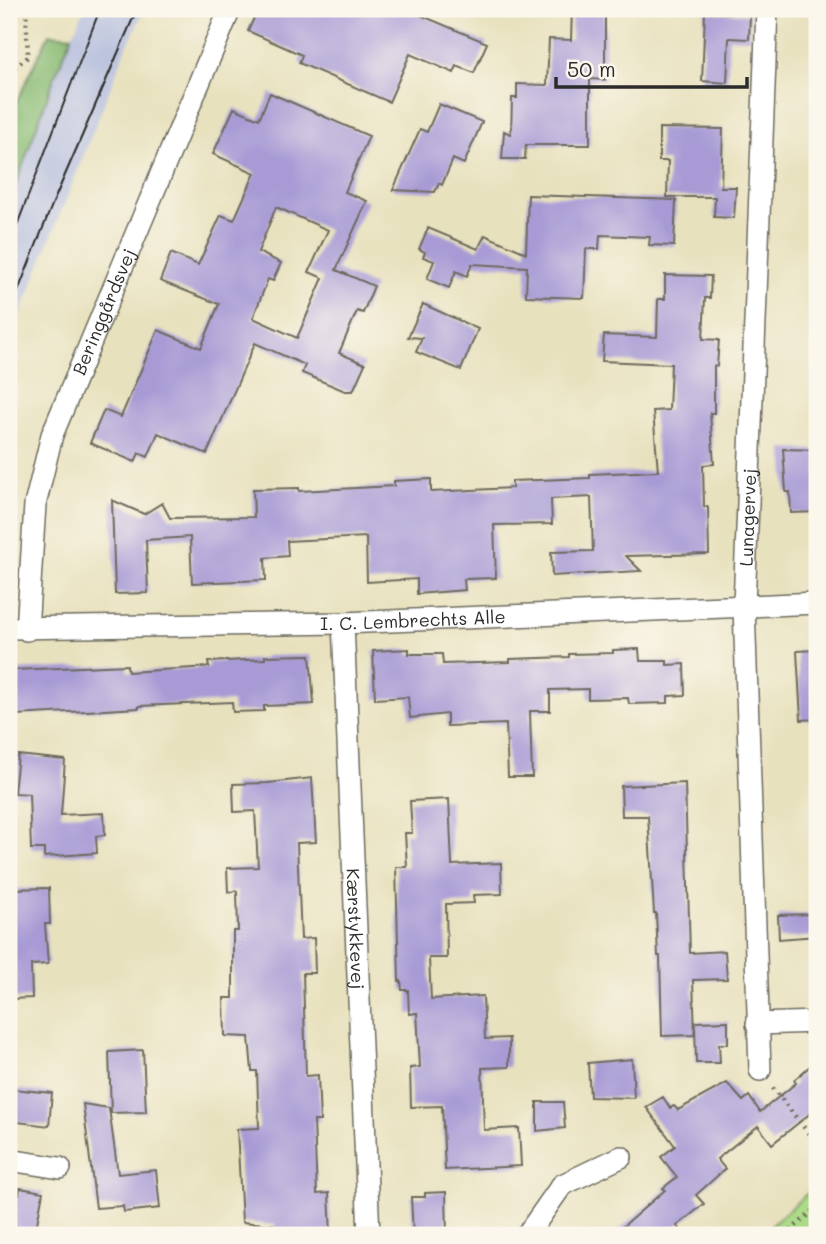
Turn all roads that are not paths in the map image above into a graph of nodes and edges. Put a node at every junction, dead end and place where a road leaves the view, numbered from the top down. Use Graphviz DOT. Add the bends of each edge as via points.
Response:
graph roads {
  1 [pos="230,9"];
  2 [pos="767,9"];
  3 [pos="817,604"];
  4 [pos="744,607"];
  5 [pos="343,623"];
  6 [pos="18,629"];
  7 [pos="817,1022"];
  8 [pos="757,1024"];
  9 [pos="760,1070"];
  10 [pos="621,1157"];
  11 [pos="9,1160"];
  12 [pos="60,1168"];
  13 [pos="369,1235"];
  14 [pos="527,1235"];
  1 -- 6 [label="street, Beringgårdsvej" via="52,435 35,505"];
  2 -- 4 [label="street, Lunagervej"];
  3 -- 4 [label="street, I. C. Lembrechts Alle"];
  4 -- 5 [label="street, I. C. Lembrechts Alle"];
  4 -- 8 [label="street, Lunagervej"];
  5 -- 6 [label="street, I. C. Lembrechts Alle"];
  5 -- 13 [label="street, Kærstykkevej"];
  7 -- 8 [label="street"];
  8 -- 9 [label="street, Lunagervej"];
  10 -- 14 [label="street" via="562,1185"];
  11 -- 12 [label="street"];
}
